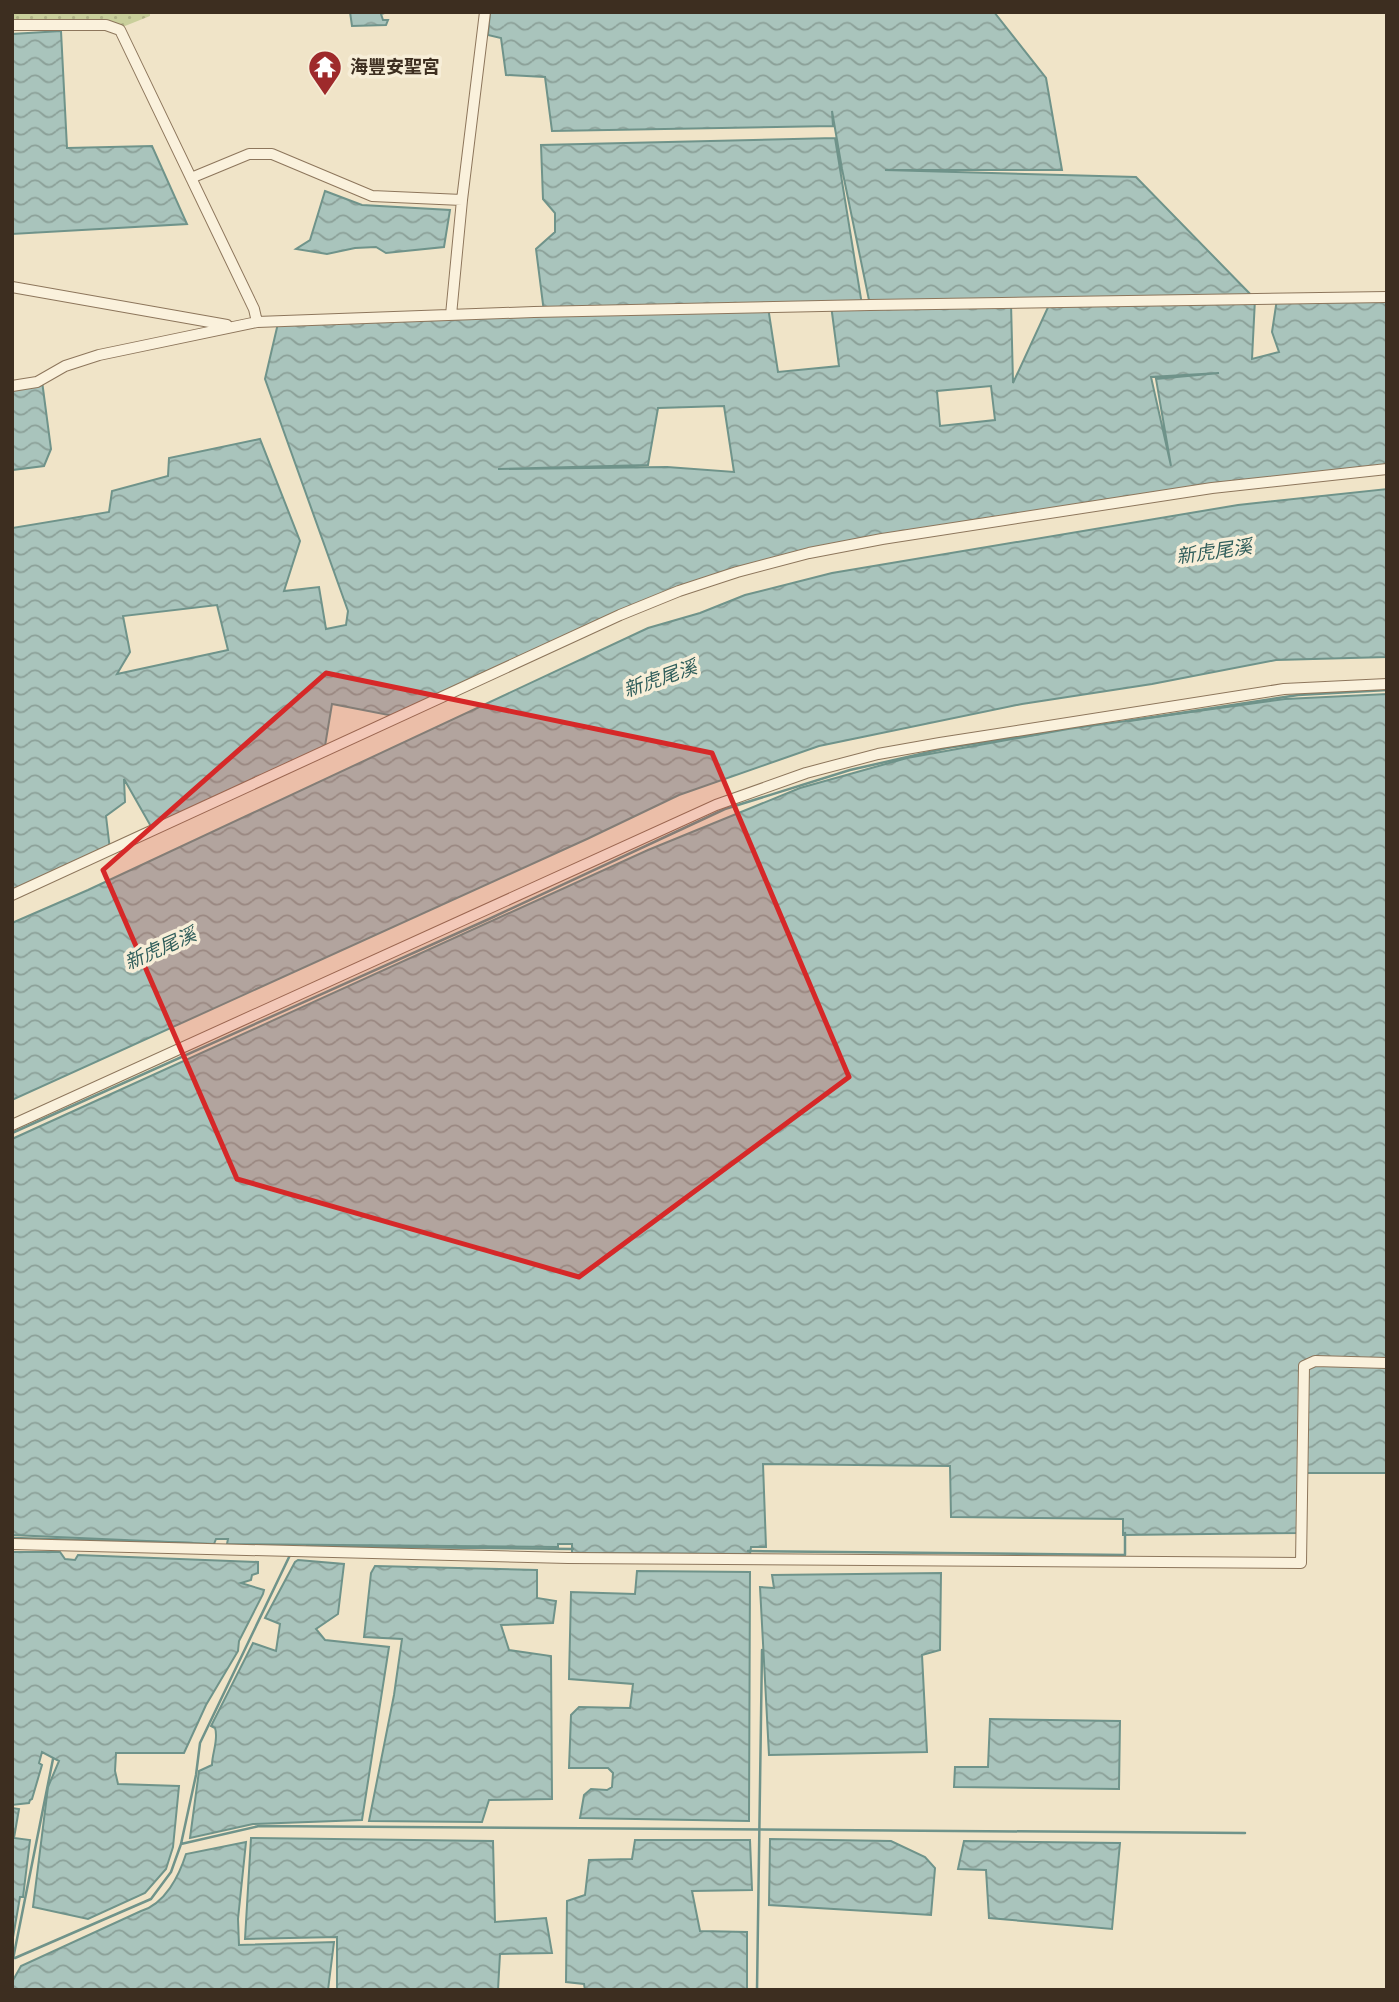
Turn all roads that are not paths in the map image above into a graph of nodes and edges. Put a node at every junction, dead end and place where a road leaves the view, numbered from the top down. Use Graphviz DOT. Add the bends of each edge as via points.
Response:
graph roads {
  1 [pos="485,12"];
  2 [pos="12,24"];
  3 [pos="191,177"];
  4 [pos="462,200"];
  5 [pos="12,287"];
  6 [pos="1387,297"];
  7 [pos="451,315"];
  8 [pos="257,322"];
  9 [pos="233,326"];
  10 [pos="12,386"];
  11 [pos="1387,469"];
  12 [pos="1387,684"];
  13 [pos="12,895"];
  14 [pos="12,1125"];
  15 [pos="1387,1363"];
  16 [pos="12,1544"];
  1 -- 4 [label="street"];
  2 -- 3 [label="street" via="106,25 120,30"];
  3 -- 4 [label="street" via="249,154 272,154 372,196"];
  3 -- 8 [label="street"];
  4 -- 7 [label="street"];
  5 -- 9 [label="street"];
  6 -- 7 [label="street"];
  7 -- 8 [label="street"];
  8 -- 9 [label="street"];
  9 -- 10 [label="street" via="99,355 65,366 37,383"];
  11 -- 13 [label="street" via="1212,488 882,539 737,572 620,615"];
  12 -- 14 [label="street" via="1284,689 1179,705 878,754 806,773 716,805"];
  15 -- 16 [label="street" via="1315,1361 1304,1366 1301,1563 568,1558"];
}
